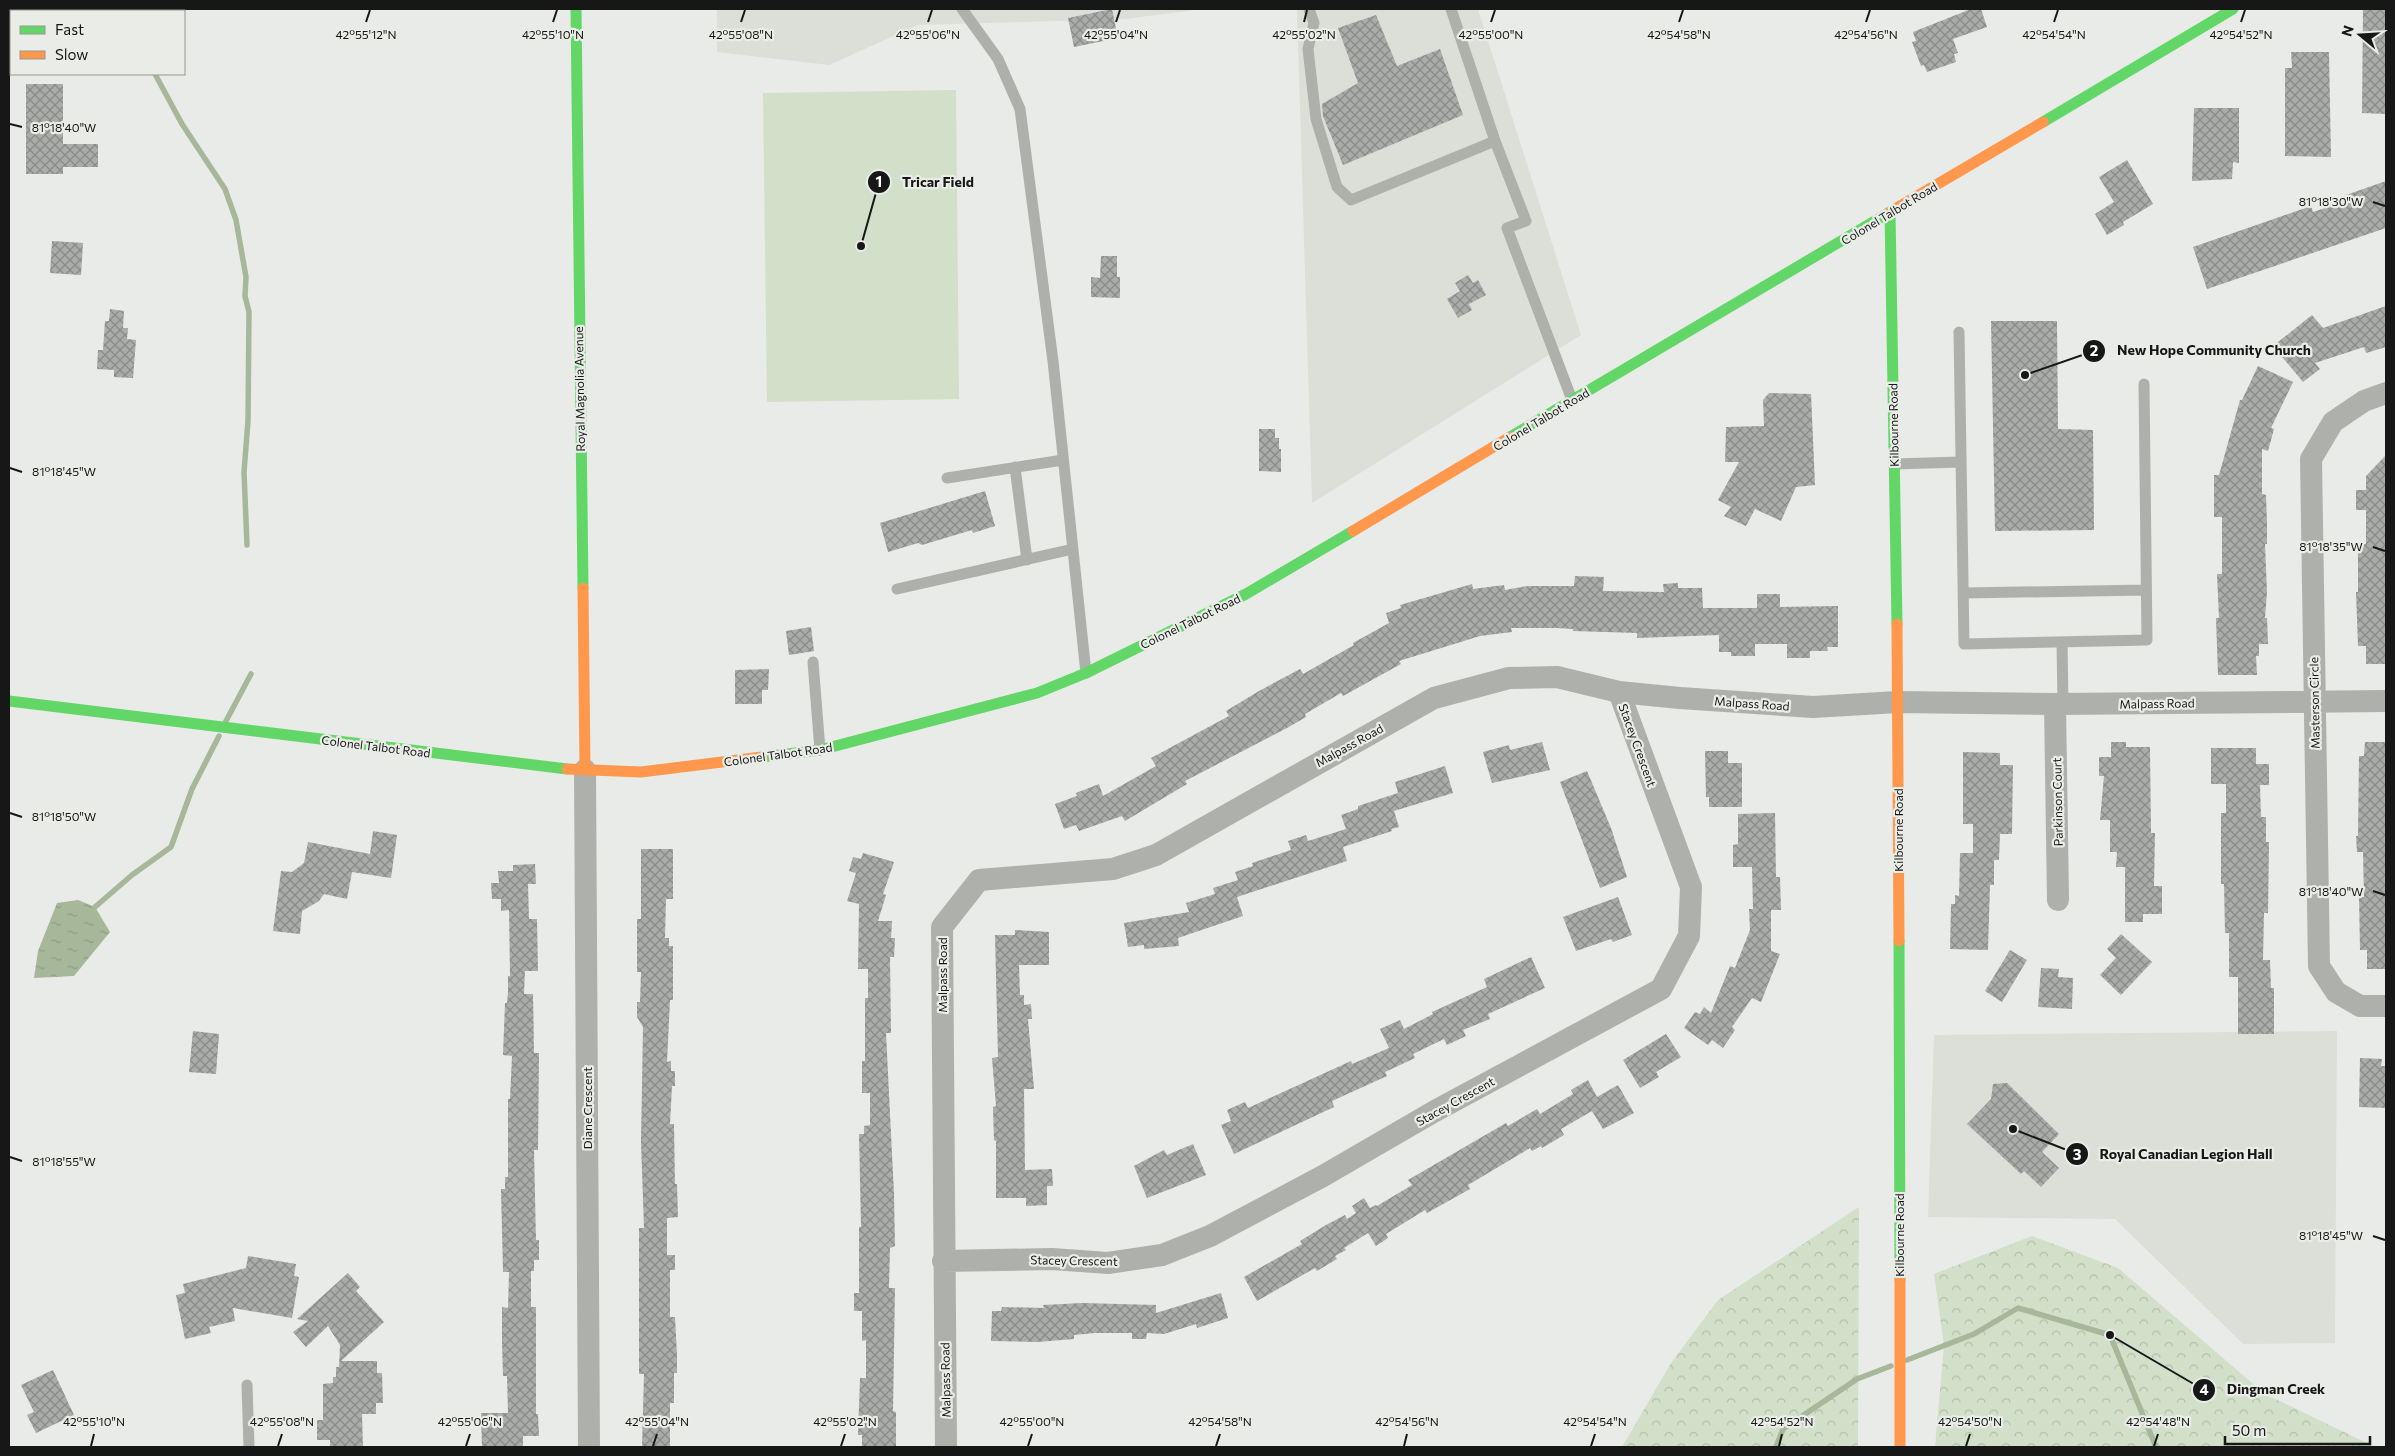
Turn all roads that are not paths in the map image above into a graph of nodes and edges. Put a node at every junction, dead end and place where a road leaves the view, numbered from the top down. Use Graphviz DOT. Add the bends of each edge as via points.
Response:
graph roads {
  1 [pos="576,9"];
  2 [pos="962,9"];
  3 [pos="1309,9"];
  4 [pos="1451,9"];
  5 [pos="2233,9"];
  6 [pos="1495,141"];
  7 [pos="1890,212"];
  8 [pos="1960,332"];
  9 [pos="2144,384"];
  10 [pos="2386,393"];
  11 [pos="1572,400"];
  12 [pos="1063,460"];
  13 [pos="1961,462"];
  14 [pos="1894,464"];
  15 [pos="1015,467"];
  16 [pos="946,478"];
  17 [pos="1073,550"];
  18 [pos="1026,560"];
  19 [pos="896,589"];
  20 [pos="2146,590"];
  21 [pos="1964,593"];
  22 [pos="2062,642"];
  23 [pos="813,662"];
  24 [pos="1086,672"];
  25 [pos="1619,692"];
  26 [pos="2314,700"];
  27 [pos="9,701"];
  28 [pos="2386,701"];
  29 [pos="1898,702"];
  30 [pos="2059,704"];
  31 [pos="820,750"];
  32 [pos="585,770"];
  33 [pos="2058,900"];
  34 [pos="2386,1006"];
  35 [pos="943,1261"];
  36 [pos="247,1385"];
  37 [pos="249,1447"];
  38 [pos="589,1447"];
  39 [pos="946,1447"];
  40 [pos="1900,1447"];
  1 -- 32 [label="main road, Royal Magnolia Avenue"];
  2 -- 12 [label="lane" via="998,59 1020,109"];
  3 -- 6 [label="lane" via="1314,23 1308,49 1316,119 1337,188 1351,200"];
  4 -- 6 [label="lane"];
  5 -- 7 [label="main road, Colonel Talbot Road"];
  6 -- 11 [label="lane" via="1526,220 1507,228"];
  7 -- 11 [label="main road, Colonel Talbot Road"];
  7 -- 14 [label="main road, Kilbourne Road"];
  8 -- 13 [label="lane"];
  9 -- 20 [label="lane"];
  10 -- 26 [label="street, Masterson Circle" via="2364,401 2333,422 2311,459"];
  11 -- 24 [label="main road, Colonel Talbot Road" via="1246,594"];
  12 -- 15 [label="lane"];
  12 -- 17 [label="lane"];
  13 -- 14 [label="lane"];
  13 -- 21 [label="lane"];
  14 -- 29 [label="main road, Kilbourne Road"];
  15 -- 16 [label="lane"];
  15 -- 18 [label="lane"];
  17 -- 18 [label="lane"];
  17 -- 24 [label="lane"];
  18 -- 19 [label="lane"];
  20 -- 21 [label="lane"];
  20 -- 22 [label="lane" via="2147,640"];
  21 -- 22 [label="lane" via="1964,644"];
  22 -- 30 [label="lane"];
  23 -- 31 [label="lane"];
  24 -- 31 [label="main road, Colonel Talbot Road" via="1037,693"];
  25 -- 29 [label="street, Malpass Road" via="1813,707"];
  25 -- 35 [label="street, Malpass Road" via="1557,677 1509,678 1434,698 1156,854 1113,870 979,880 942,926"];
  25 -- 35 [label="street, Stacey Crescent" via="1691,887 1688,936 1661,989 1435,1111 1314,1181 1210,1236 1162,1255 1108,1263 1052,1259"];
  26 -- 28 [label="street, Malpass Road"];
  26 -- 30 [label="street, Malpass Road"];
  26 -- 34 [label="street, Masterson Circle" via="2319,966 2336,992 2360,1006"];
  27 -- 32 [label="main road, Colonel Talbot Road"];
  29 -- 30 [label="street, Malpass Road"];
  29 -- 40 [label="main road, Kilbourne Road"];
  30 -- 33 [label="street, Parkinson Court"];
  31 -- 32 [label="main road, Colonel Talbot Road" via="641,772"];
  32 -- 38 [label="street, Diane Crescent"];
  35 -- 39 [label="street, Malpass Road"];
  36 -- 37 [label="lane"];
}
